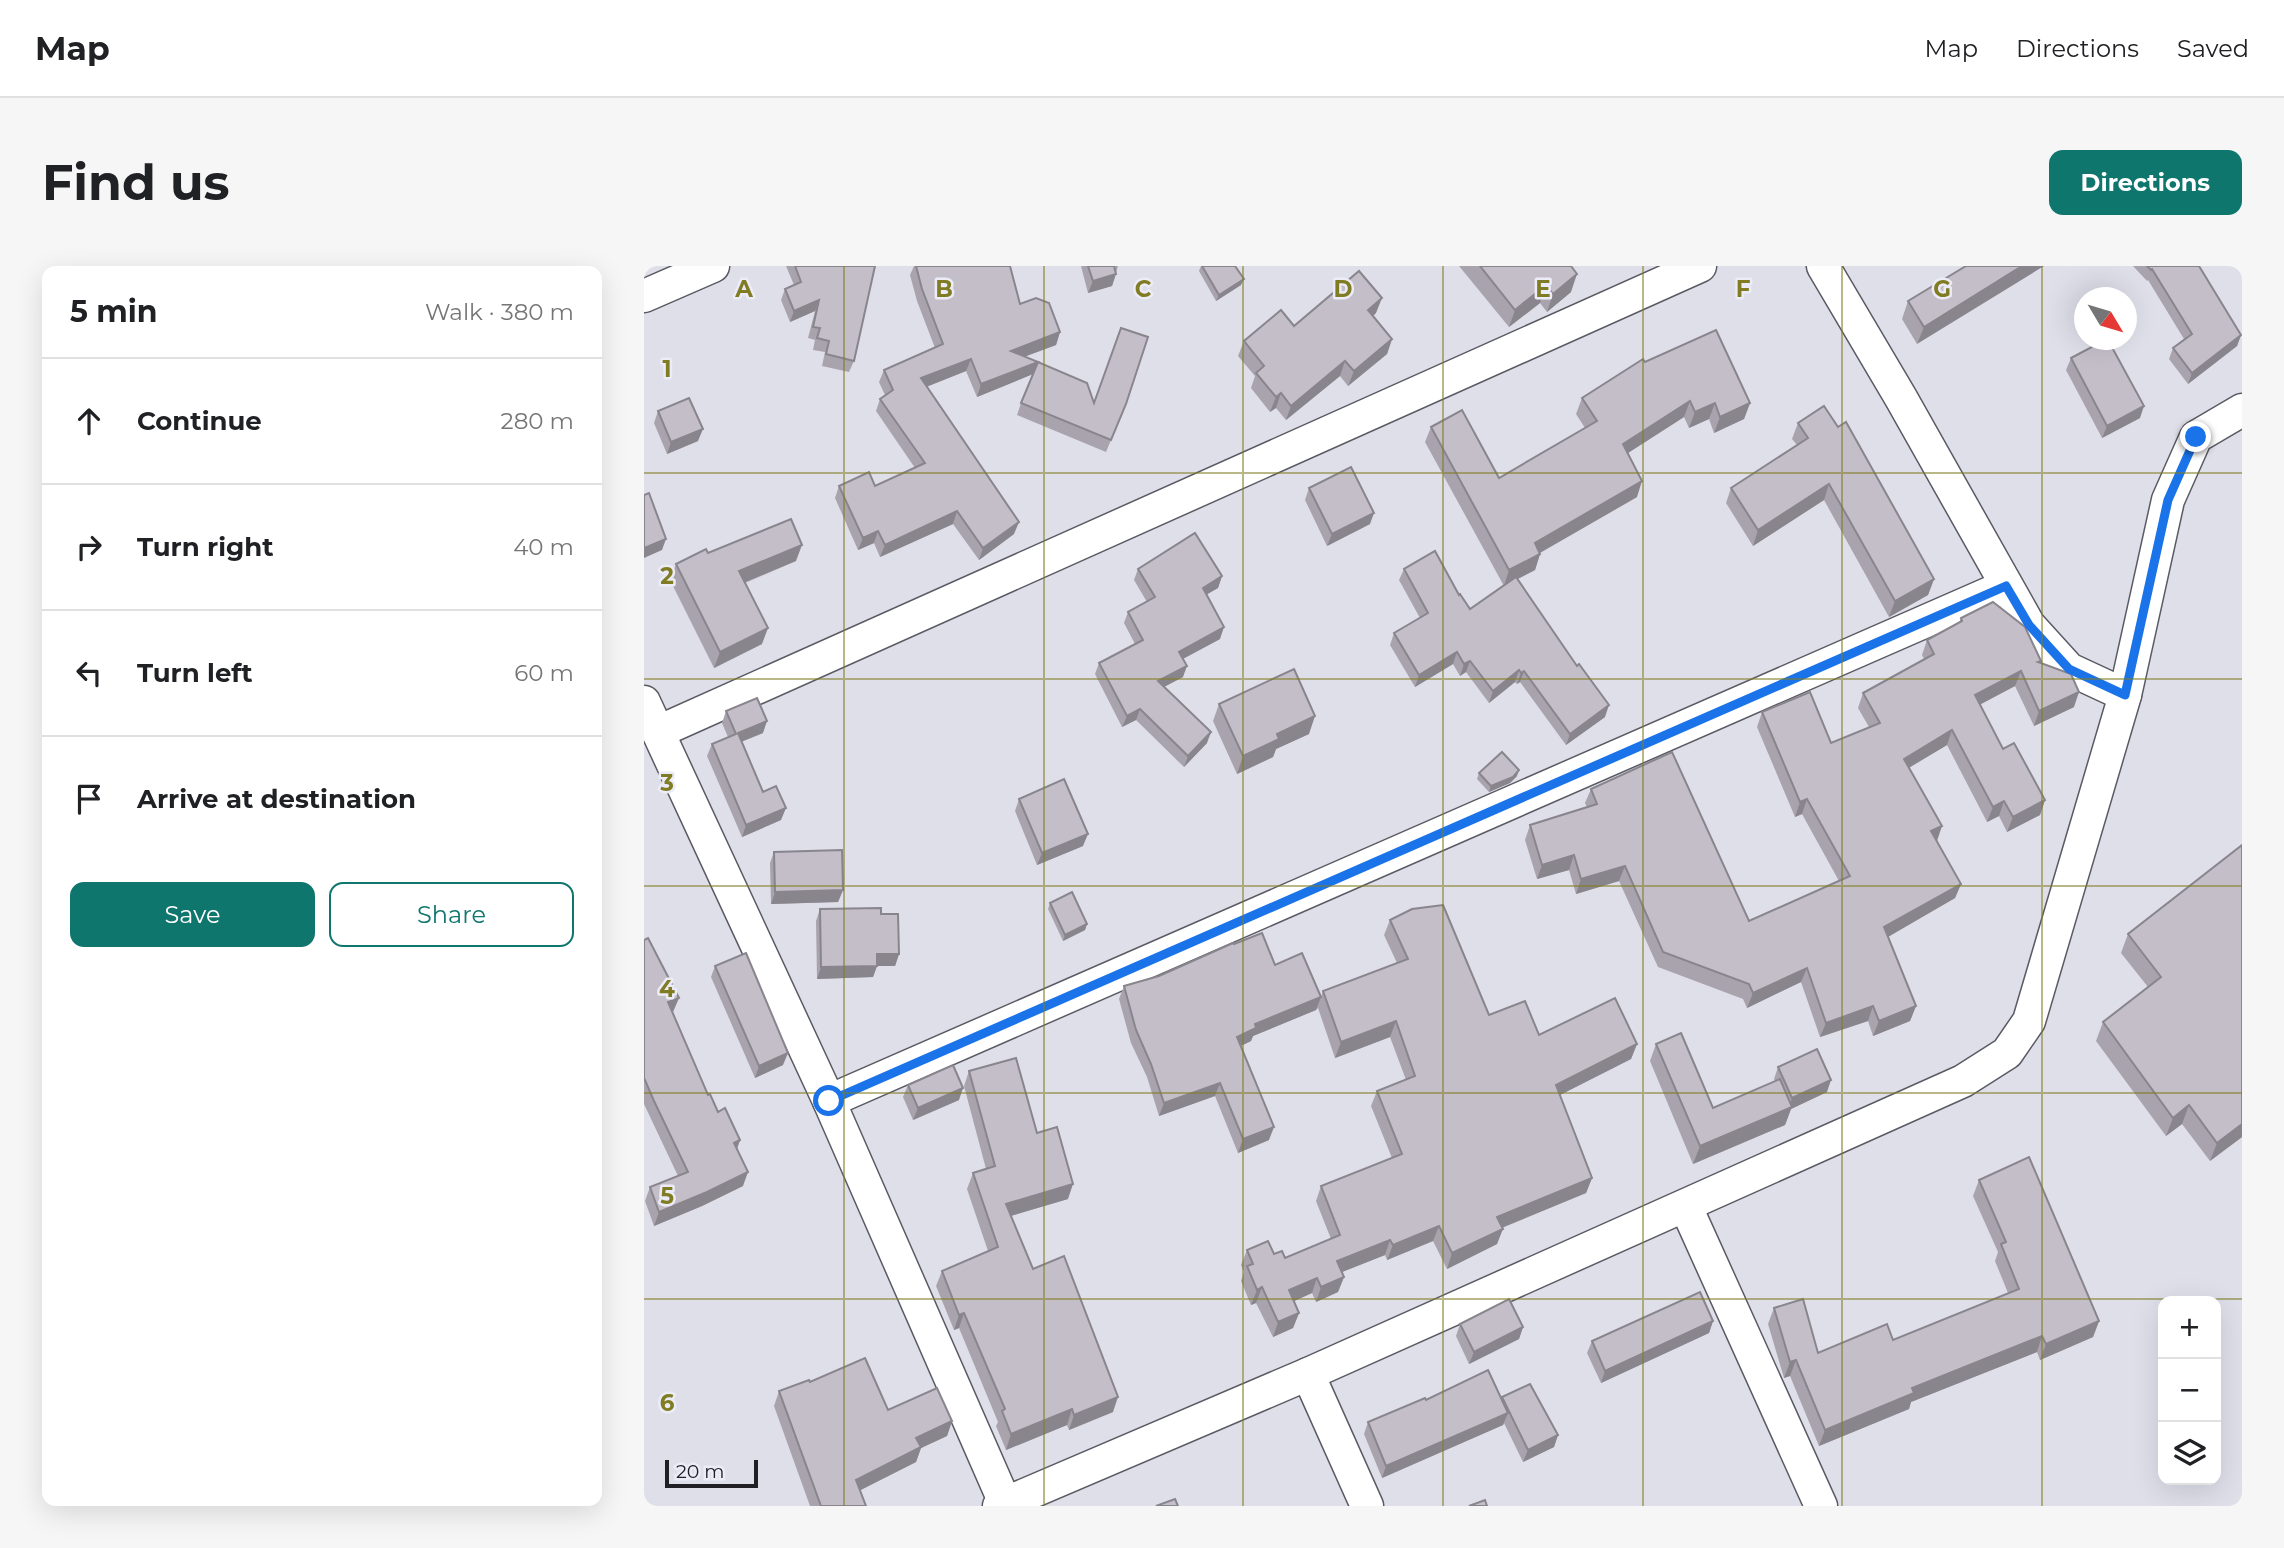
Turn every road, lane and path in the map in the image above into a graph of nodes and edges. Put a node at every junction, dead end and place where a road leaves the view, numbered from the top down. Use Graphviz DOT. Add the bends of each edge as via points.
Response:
graph roads {
  1 [pos="713,266"];
  2 [pos="1700,266"];
  3 [pos="1823,266"];
  4 [pos="644,296"];
  5 [pos="2242,410"];
  6 [pos="2006,586"];
  7 [pos="2125,695"];
  8 [pos="644,702"];
  9 [pos="658,732"];
  10 [pos="829,1101"];
  11 [pos="1686,1207"];
  12 [pos="1308,1374"];
  13 [pos="1002,1505"];
  14 [pos="1367,1506"];
  15 [pos="1821,1506"];
  1 -- 4 [label="street"];
  2 -- 9 [label="street"];
  3 -- 6 [label="street"];
  5 -- 7 [label="street" via="2196,437 2168,500"];
  6 -- 7 [label="street" via="2029,625 2069,669"];
  6 -- 10 [label="street"];
  7 -- 11 [label="street" via="2029,1021 2007,1053 1963,1081"];
  8 -- 9 [label="street"];
  9 -- 10 [label="street"];
  10 -- 13 [label="street"];
  11 -- 12 [label="street"];
  11 -- 15 [label="street"];
  12 -- 13 [label="street"];
  12 -- 14 [label="street"];
}
